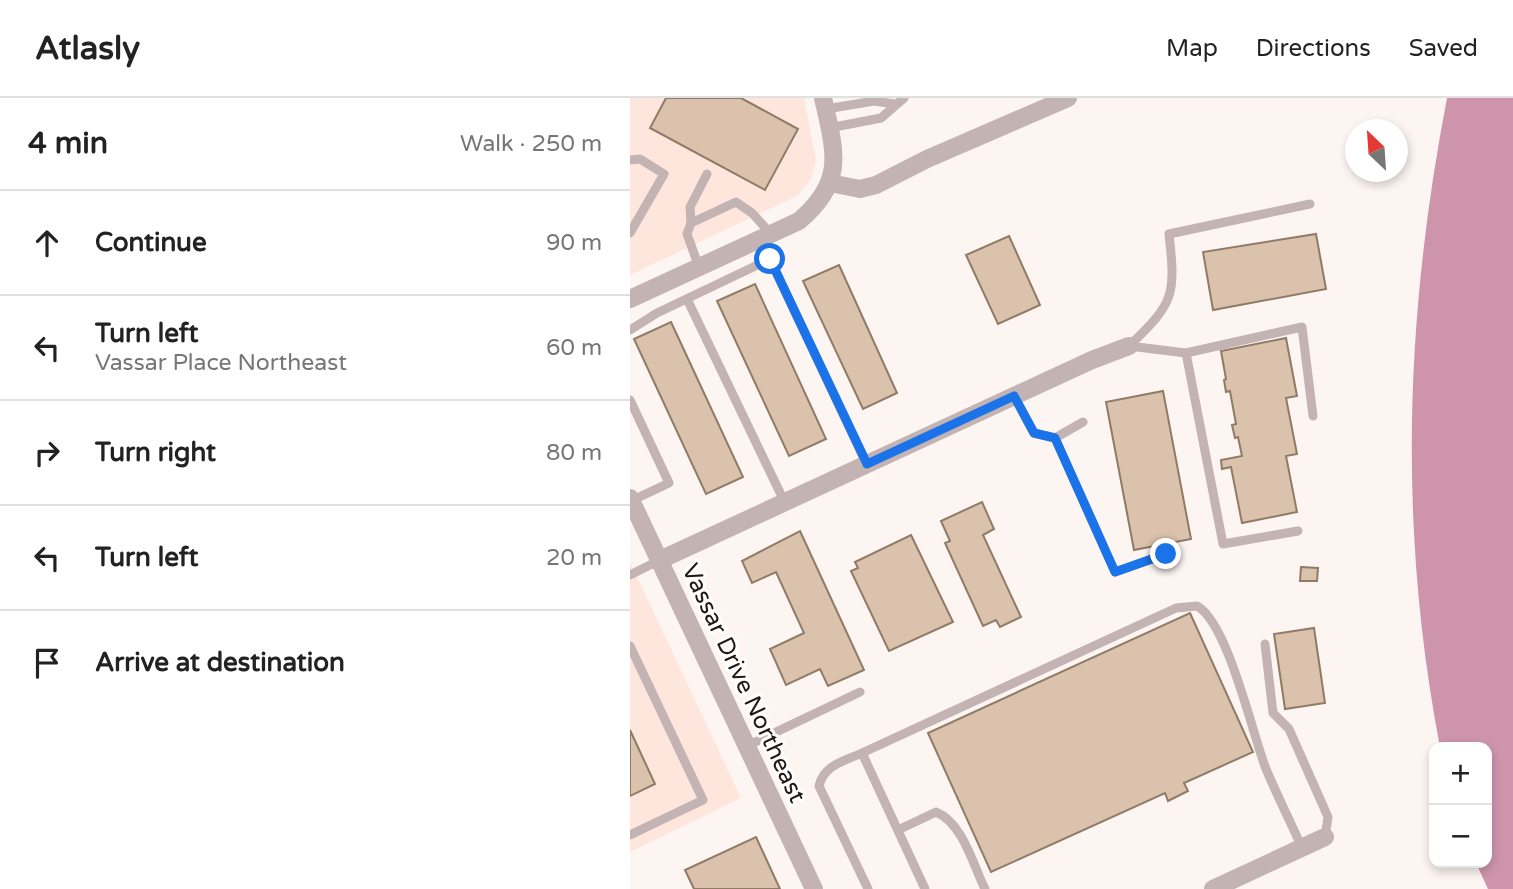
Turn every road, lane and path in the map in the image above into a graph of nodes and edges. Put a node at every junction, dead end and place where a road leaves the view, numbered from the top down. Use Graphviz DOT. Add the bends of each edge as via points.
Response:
graph roads {
  1 [pos="1068,98"];
  2 [pos="900,101"];
  3 [pos="824,104"];
  4 [pos="830,128"];
  5 [pos="630,160"];
  6 [pos="707,174"];
  7 [pos="830,183"];
  8 [pos="1310,204"];
  9 [pos="691,223"];
  10 [pos="630,233"];
  11 [pos="771,234"];
  12 [pos="699,267"];
  13 [pos="630,299"];
  14 [pos="687,299"];
  15 [pos="630,330"];
  16 [pos="1129,346"];
  17 [pos="1186,353"];
  18 [pos="1014,396"];
  19 [pos="630,400"];
  20 [pos="1313,415"];
  21 [pos="1083,422"];
  22 [pos="1055,438"];
  23 [pos="867,464"];
  24 [pos="631,499"];
  25 [pos="785,503"];
  26 [pos="1298,531"];
  27 [pos="1166,554"];
  28 [pos="660,560"];
  29 [pos="630,575"];
  30 [pos="1265,644"];
  31 [pos="630,646"];
  32 [pos="860,692"];
  33 [pos="747,746"];
  34 [pos="862,753"];
  35 [pos="898,830"];
  36 [pos="630,835"];
  37 [pos="1325,837"];
  38 [pos="1302,848"];
  39 [pos="814,889"];
  40 [pos="868,889"];
  41 [pos="925,889"];
  42 [pos="985,889"];
  43 [pos="1213,889"];
  1 -- 7 [label="street" via="876,185 860,189"];
  2 -- 3 [label="lane"];
  2 -- 4 [label="lane" via="881,118"];
  3 -- 4 [label="street"];
  4 -- 7 [label="street" via="834,162"];
  5 -- 10 [label="lane" via="640,159 664,174"];
  6 -- 9 [label="lane" via="690,207"];
  7 -- 11 [label="street" via="819,204"];
  8 -- 16 [label="lane" via="1170,234 1174,279 1163,314"];
  9 -- 11 [label="lane" via="736,202"];
  9 -- 12 [label="lane" via="687,234"];
  11 -- 12 [label="street"];
  12 -- 13 [label="street"];
  14 -- 15 [label="lane"];
  14 -- 23 [label="lane" via="770,259"];
  14 -- 25 [label="lane"];
  16 -- 17 [label="lane"];
  16 -- 18 [label="street"];
  17 -- 20 [label="lane" via="1302,327"];
  17 -- 26 [label="lane" via="1223,544"];
  18 -- 22 [label="lane" via="1034,433"];
  18 -- 23 [label="street"];
  19 -- 24 [label="lane" via="669,483"];
  21 -- 22 [label="lane"];
  22 -- 27 [label="lane" via="1115,572"];
  23 -- 25 [label="street"];
  24 -- 28 [label="street, Vassar Drive Northeast"];
  25 -- 28 [label="street"];
  28 -- 29 [label="lane"];
  28 -- 33 [label="street, Vassar Drive Northeast"];
  30 -- 37 [label="lane" via="1273,713 1289,729 1328,817"];
  31 -- 36 [label="lane" via="704,800"];
  32 -- 33 [label="lane"];
  33 -- 39 [label="street, Vassar Drive Northeast"];
  34 -- 35 [label="lane"];
  34 -- 38 [label="lane" via="1176,608 1197,606 1220,636 1266,768"];
  34 -- 40 [label="lane" via="828,768 819,786"];
  35 -- 41 [label="lane"];
  35 -- 42 [label="lane" via="936,812 945,816 954,825"];
  37 -- 38 [label="street"];
  38 -- 43 [label="street"];
}
